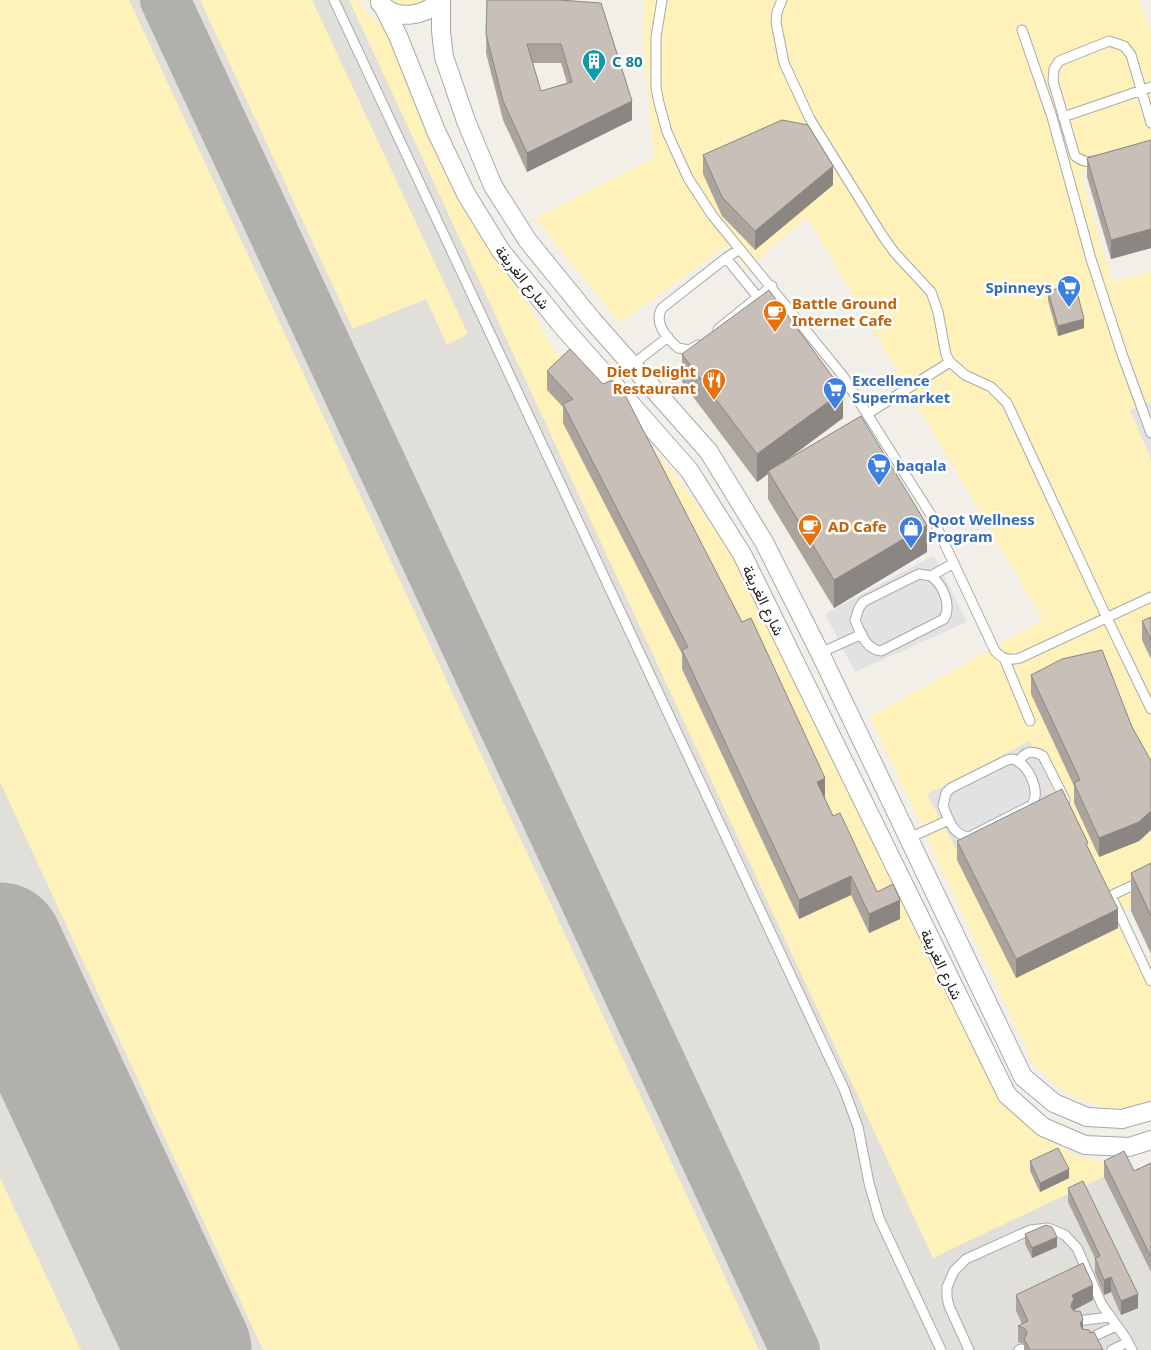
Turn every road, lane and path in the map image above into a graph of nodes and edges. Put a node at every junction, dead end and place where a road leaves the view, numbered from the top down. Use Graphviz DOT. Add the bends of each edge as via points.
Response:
graph roads {
  1 [pos="334,0"];
  2 [pos="441,0"];
  3 [pos="662,0"];
  4 [pos="782,0"];
  5 [pos="380,3"];
  6 [pos="1022,30"];
  7 [pos="1151,87"];
  8 [pos="1142,90"];
  9 [pos="1063,117"];
  10 [pos="1151,123"];
  11 [pos="1110,157"];
  12 [pos="740,249"];
  13 [pos="726,258"];
  14 [pos="772,286"];
  15 [pos="757,296"];
  16 [pos="668,338"];
  17 [pos="950,362"];
  18 [pos="632,365"];
  19 [pos="1148,412"];
  20 [pos="867,414"];
  21 [pos="1151,433"];
  22 [pos="954,564"];
  23 [pos="931,576"];
  24 [pos="1151,598"];
  25 [pos="1106,618"];
  26 [pos="862,634"];
  27 [pos="820,653"];
  28 [pos="1004,658"];
  29 [pos="1151,709"];
  30 [pos="1030,721"];
  31 [pos="1019,761"];
  32 [pos="1068,806"];
  33 [pos="949,820"];
  34 [pos="908,838"];
  35 [pos="1151,877"];
  36 [pos="1106,887"];
  37 [pos="1110,896"];
  38 [pos="1151,981"];
  39 [pos="1151,1111"];
  40 [pos="1151,1140"];
  41 [pos="1110,1317"];
  42 [pos="1077,1321"];
  43 [pos="1116,1326"];
  44 [pos="1086,1340"];
  45 [pos="1130,1346"];
  46 [pos="941,1350"];
  47 [pos="969,1350"];
  48 [pos="1112,1350"];
  1 -- 46 [label="lane" via="844,1089 858,1127 879,1218"];
  2 -- 5 [label="street" via="431,9 407,16 394,13"];
  2 -- 18 [label="street, شارع الغريفة" via="444,57 493,186 528,242"];
  3 -- 12 [label="lane" via="655,65 662,118 688,178"];
  4 -- 17 [label="lane" via="776,22 784,63 810,119 870,219 894,252 931,292"];
  5 -- 40 [label="street, شارع الغريفة" via="398,36 436,131 466,194 501,251 688,470 742,554 1007,1095 1043,1127 1085,1145 1129,1147"];
  6 -- 19 [label="lane" via="1052,117 1122,354"];
  7 -- 8 [label="lane"];
  8 -- 9 [label="lane"];
  8 -- 9 [label="lane" via="1128,50 1109,42 1056,65 1052,75"];
  8 -- 10 [label="lane"];
  9 -- 11 [label="lane" via="1075,156 1087,162"];
  12 -- 13 [label="lane"];
  12 -- 14 [label="lane"];
  13 -- 15 [label="lane"];
  13 -- 16 [label="lane" via="662,308 658,318"];
  14 -- 15 [label="lane"];
  14 -- 20 [label="lane" via="843,376"];
  15 -- 16 [label="lane" via="695,348 678,348"];
  16 -- 18 [label="lane"];
  17 -- 20 [label="lane"];
  17 -- 25 [label="lane" via="965,375 991,387 1007,404"];
  18 -- 27 [label="street, شارع الغريفة" via="708,452 764,542"];
  19 -- 21 [label="lane"];
  20 -- 22 [label="lane" via="931,515"];
  22 -- 23 [label="lane"];
  22 -- 28 [label="lane" via="992,646"];
  23 -- 26 [label="lane" via="920,574 863,602 855,620"];
  23 -- 26 [label="lane" via="945,597 948,609 944,620 881,651 871,648"];
  24 -- 25 [label="lane"];
  25 -- 28 [label="lane" via="1020,658"];
  25 -- 29 [label="lane"];
  26 -- 27 [label="lane"];
  27 -- 34 [label="street, شارع الغريفة"];
  28 -- 30 [label="lane"];
  31 -- 32 [label="lane" via="1026,753 1043,756"];
  31 -- 33 [label="lane" via="1007,760 951,788 943,806"];
  31 -- 33 [label="lane" via="1033,783 1036,794 1032,805 969,837 955,831"];
  33 -- 34 [label="lane"];
  34 -- 39 [label="street, شارع الغريفة" via="1023,1077 1054,1103 1087,1117 1122,1118"];
  35 -- 37 [label="lane"];
  36 -- 37 [label="lane"];
  37 -- 38 [label="lane"];
  41 -- 42 [label="lane"];
  41 -- 43 [label="lane"];
  41 -- 47 [label="lane" via="1072,1240 1058,1230 1030,1230 966,1259 950,1278 947,1287 949,1306"];
  43 -- 44 [label="lane"];
  43 -- 45 [label="lane"];
  45 -- 48 [label="lane"];
}
